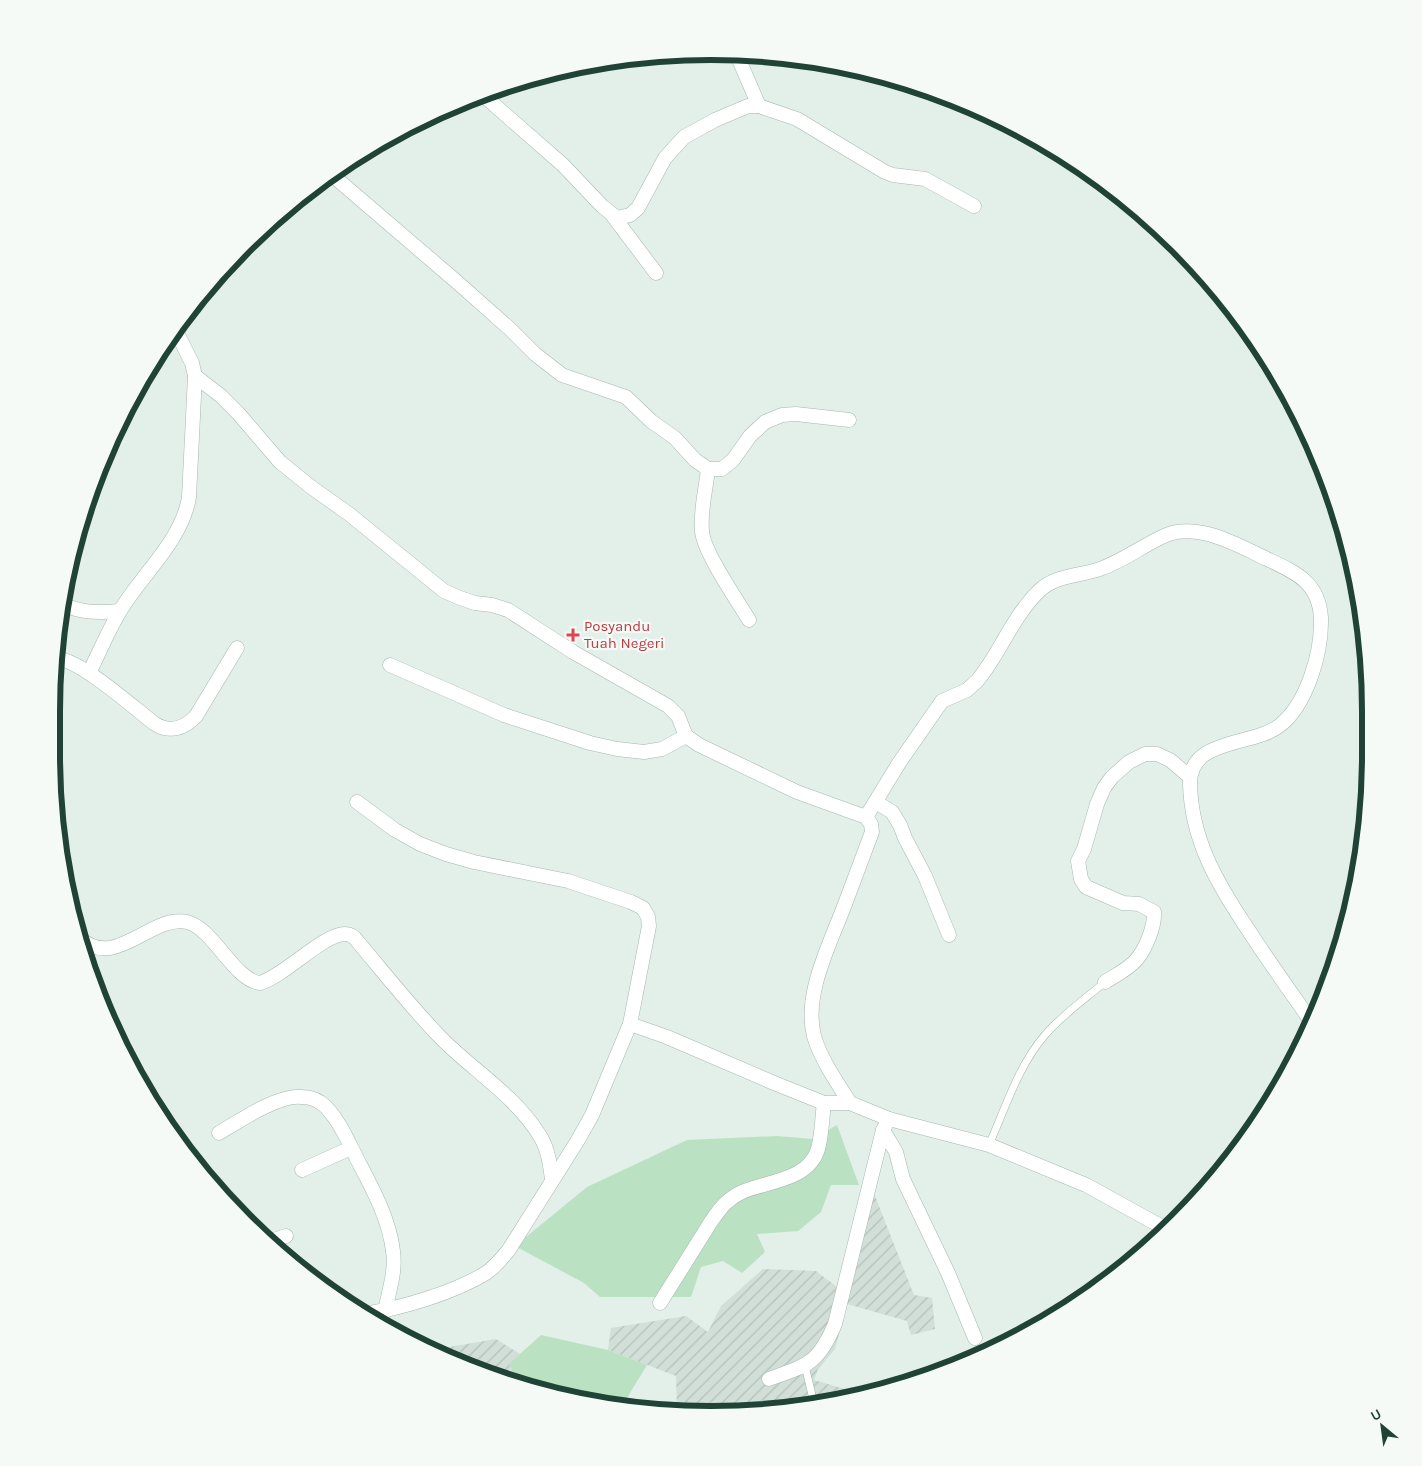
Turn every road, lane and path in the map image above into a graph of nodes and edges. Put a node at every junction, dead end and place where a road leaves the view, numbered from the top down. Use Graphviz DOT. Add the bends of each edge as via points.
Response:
graph roads {
  1 [pos="739,61"];
  2 [pos="489,100"];
  3 [pos="759,106"];
  4 [pos="337,179"];
  5 [pos="974,206"];
  6 [pos="613,216"];
  7 [pos="656,273"];
  8 [pos="179,337"];
  9 [pos="195,376"];
  10 [pos="849,420"];
  11 [pos="708,469"];
  12 [pos="69,607"];
  13 [pos="120,611"];
  14 [pos="749,620"];
  15 [pos="237,648"];
  16 [pos="62,660"];
  17 [pos="390,665"];
  18 [pos="89,674"];
  19 [pos="686,736"];
  20 [pos="1190,777"];
  21 [pos="356,802"];
  22 [pos="876,802"];
  23 [pos="866,817"];
  24 [pos="949,935"];
  25 [pos="89,945"];
  26 [pos="1105,982"];
  27 [pos="1307,1015"];
  28 [pos="630,1024"];
  29 [pos="824,1103"];
  30 [pos="850,1103"];
  31 [pos="886,1124"];
  32 [pos="219,1133"];
  33 [pos="989,1145"];
  34 [pos="351,1148"];
  35 [pos="302,1170"];
  36 [pos="552,1179"];
  37 [pos="1160,1226"];
  38 [pos="286,1236"];
  39 [pos="277,1239"];
  40 [pos="660,1303"];
  41 [pos="385,1311"];
  42 [pos="375,1312"];
  43 [pos="974,1338"];
  44 [pos="805,1366"];
  45 [pos="769,1379"];
  46 [pos="813,1397"];
  1 -- 3 [label="street"];
  2 -- 6 [label="street" via="563,165"];
  3 -- 5 [label="street" via="797,119 885,172 925,179"];
  3 -- 6 [label="street" via="737,110 684,137 665,158 634,212 621,218"];
  4 -- 11 [label="street" via="535,354 562,375 626,397"];
  6 -- 7 [label="street"];
  8 -- 9 [label="street"];
  9 -- 13 [label="street" via="187,509 175,535"];
  9 -- 19 [label="street" via="238,413 280,462 434,584 460,598 508,610 573,652 668,706 678,716"];
  10 -- 11 [label="street" via="782,415 765,422 722,469"];
  11 -- 14 [label="street" via="703,538"];
  12 -- 13 [label="street" via="90,612"];
  13 -- 18 [label="street"];
  15 -- 18 [label="street" via="196,716 177,729 155,724"];
  16 -- 18 [label="street"];
  17 -- 19 [label="street" via="504,714 590,743 644,752 662,749"];
  19 -- 23 [label="street" via="699,746 797,792"];
  20 -- 22 [label="street" via="1195,764 1211,750 1262,736 1287,720 1312,673 1321,616 1314,592 1297,574 1225,540 1196,531 1174,532 1102,568 1055,580 1039,591 977,681 967,690 942,701"];
  20 -- 26 [label="street" via="1164,756 1145,754 1129,762 1112,777 1097,804 1078,861 1081,879 1086,887 1106,897 1123,904 1138,904 1154,912 1151,933 1138,958"];
  20 -- 27 [label="street" via="1197,830 1214,876"];
  21 -- 28 [label="street" via="394,830 446,854 568,881 643,908 649,926"];
  22 -- 23 [label="street"];
  22 -- 24 [label="street" via="892,812 900,825"];
  23 -- 30 [label="street" via="872,832 818,977 811,1015 814,1036 826,1065"];
  25 -- 36 [label="street" via="108,949 162,926 188,922 202,932 244,976 260,983 329,939 342,934 351,935 439,1036 528,1120 546,1148"];
  26 -- 33 [label="lane" via="1045,1035 1032,1052"];
  28 -- 29 [label="street"];
  28 -- 36 [label="street" via="592,1115"];
  29 -- 30 [label="street"];
  29 -- 40 [label="street" via="818,1150 807,1165 782,1180 749,1190 721,1207"];
  30 -- 31 [label="street"];
  31 -- 33 [label="street"];
  31 -- 43 [label="street" via="904,1179"];
  31 -- 44 [label="street" via="835,1324 822,1350"];
  32 -- 34 [label="street" via="275,1103 300,1096 324,1106"];
  33 -- 37 [label="street" via="1086,1185"];
  34 -- 35 [label="street"];
  34 -- 41 [label="street" via="375,1195 391,1238 393,1272"];
  36 -- 41 [label="street" via="508,1251 492,1268 460,1286"];
  38 -- 39 [label="street"];
  41 -- 42 [label="street"];
  44 -- 45 [label="street"];
  44 -- 46 [label="lane"];
}
